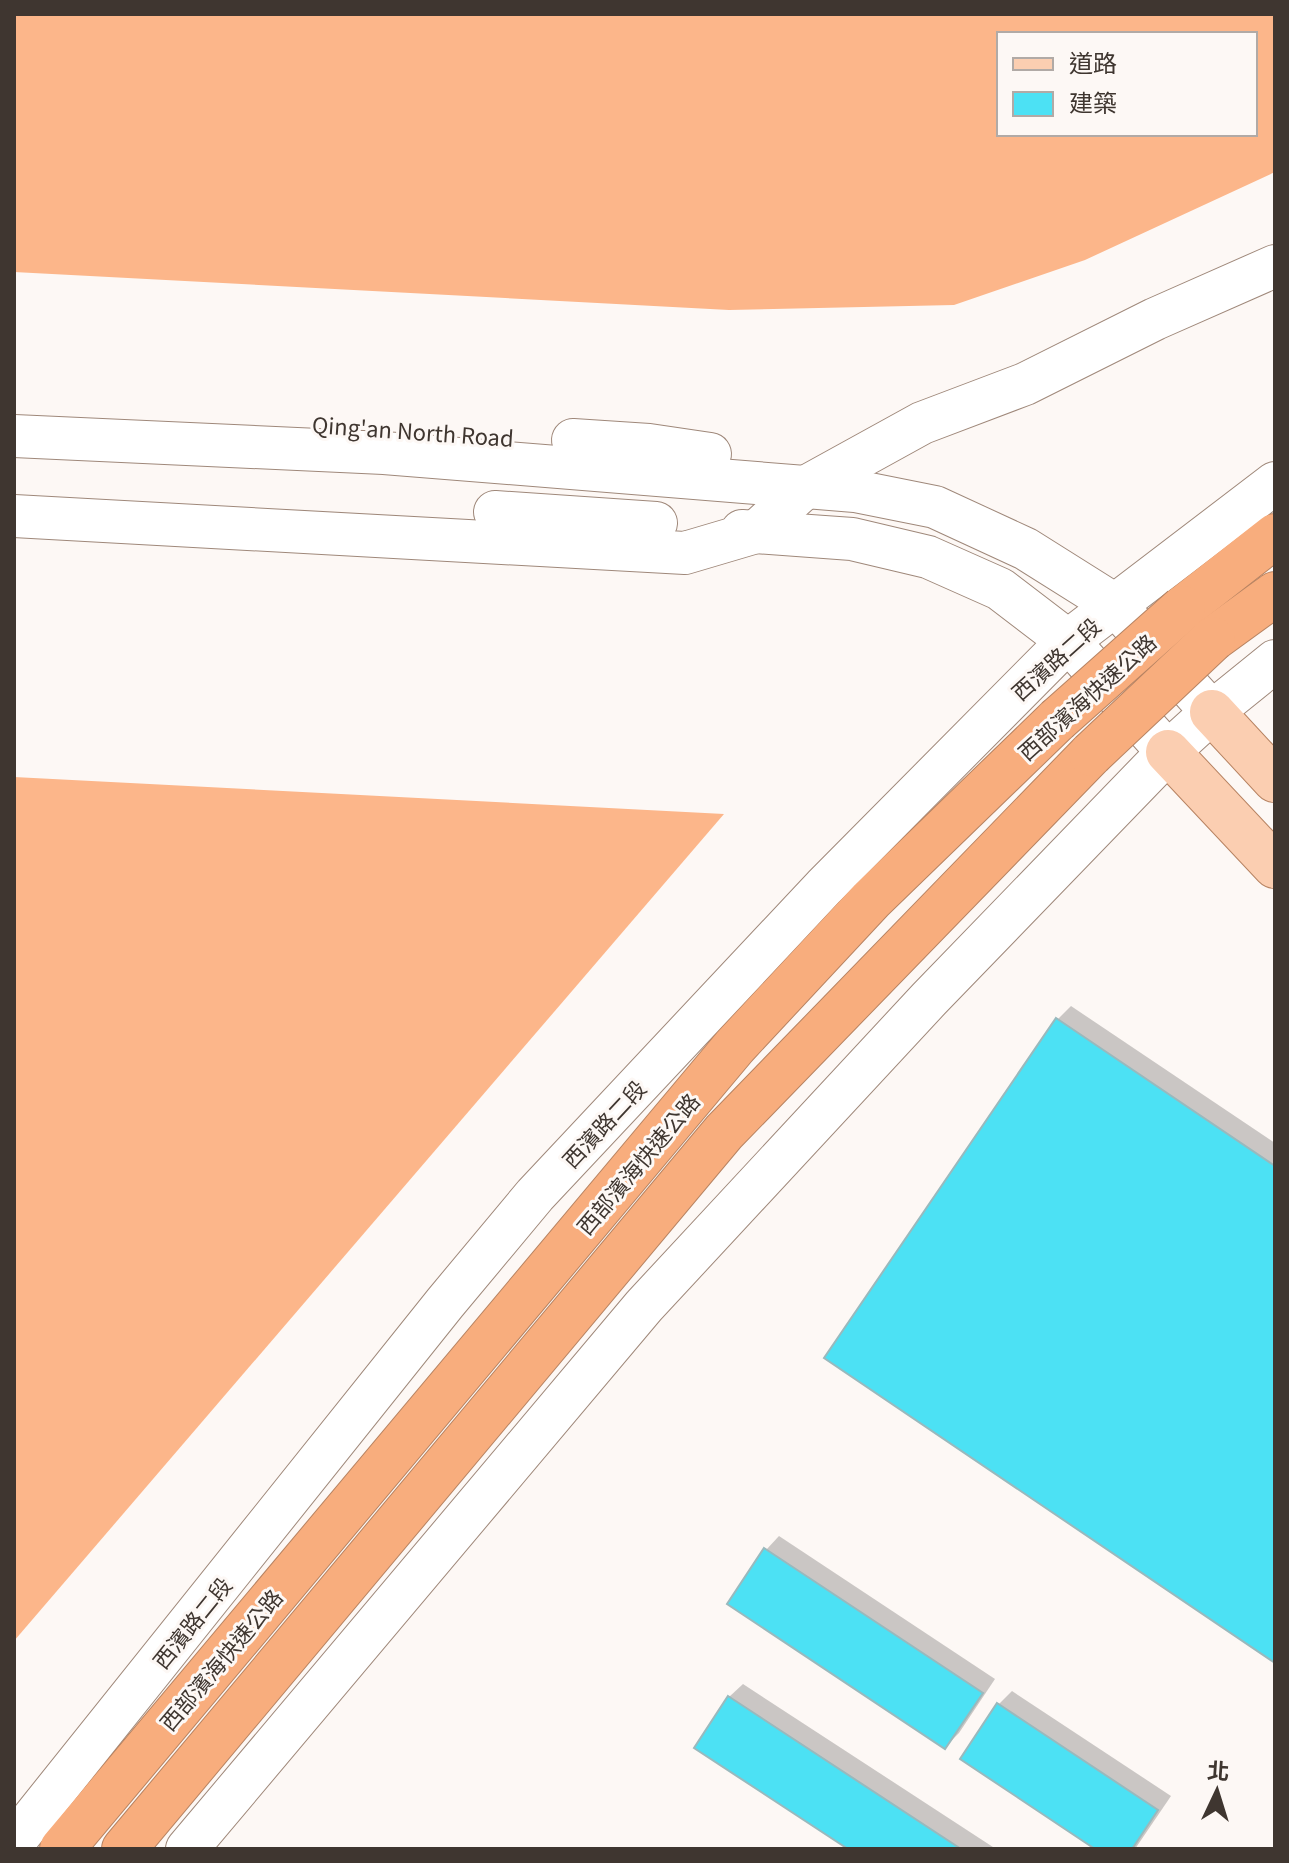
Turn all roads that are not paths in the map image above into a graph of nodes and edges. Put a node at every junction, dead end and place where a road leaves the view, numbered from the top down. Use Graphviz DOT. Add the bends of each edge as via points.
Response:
graph roads {
  1 [pos="1275,266"];
  2 [pos="14,408"];
  3 [pos="14,436"];
  4 [pos="1275,483"];
  5 [pos="804,488"];
  6 [pos="14,489"];
  7 [pos="14,516"];
  8 [pos="756,532"];
  9 [pos="1275,536"];
  10 [pos="1275,594"];
  11 [pos="1115,605"];
  12 [pos="1198,624"];
  13 [pos="1068,641"];
  14 [pos="1275,661"];
  15 [pos="1212,712"];
  16 [pos="1168,752"];
  17 [pos="1275,780"];
  18 [pos="1275,866"];
  19 [pos="14,1842"];
  20 [pos="62,1849"];
  21 [pos="124,1849"];
  22 [pos="187,1849"];
  1 -- 5 [label="street" via="1025,384 922,423"];
  2 -- 5 [label="street, Qing'an North Road" via="649,445 738,458"];
  3 -- 5 [label="street, Qing'an North Road" via="384,453"];
  4 -- 11 [label="street, 西濱路二段"];
  5 -- 8 [label="street"];
  5 -- 11 [label="street, Qing'an North Road" via="855,491 935,507 1026,549"];
  6 -- 8 [label="street" via="589,516"];
  7 -- 8 [label="street" via="685,553"];
  8 -- 13 [label="street" via="852,539 928,557 1000,589"];
  9 -- 12 [label="highway, 西部濱海快速公路"];
  10 -- 12 [label="highway, 西部濱海快速公路"];
  11 -- 13 [label="street, 西濱路二段"];
  11 -- 15 [label="street, Qing'an North Road"];
  12 -- 20 [label="highway, 西部濱海快速公路, bridge" via="1057,720 871,900 735,1046"];
  12 -- 21 [label="highway, 西部濱海快速公路, bridge" via="1091,754 724,1132"];
  13 -- 16 [label="street"];
  13 -- 19 [label="street, 西濱路二段" via="824,887 535,1195"];
  14 -- 15 [label="street"];
  15 -- 16 [label="street"];
  15 -- 17 [label="main road"];
  16 -- 18 [label="main road"];
  16 -- 22 [label="street" via="644,1306"];
}
